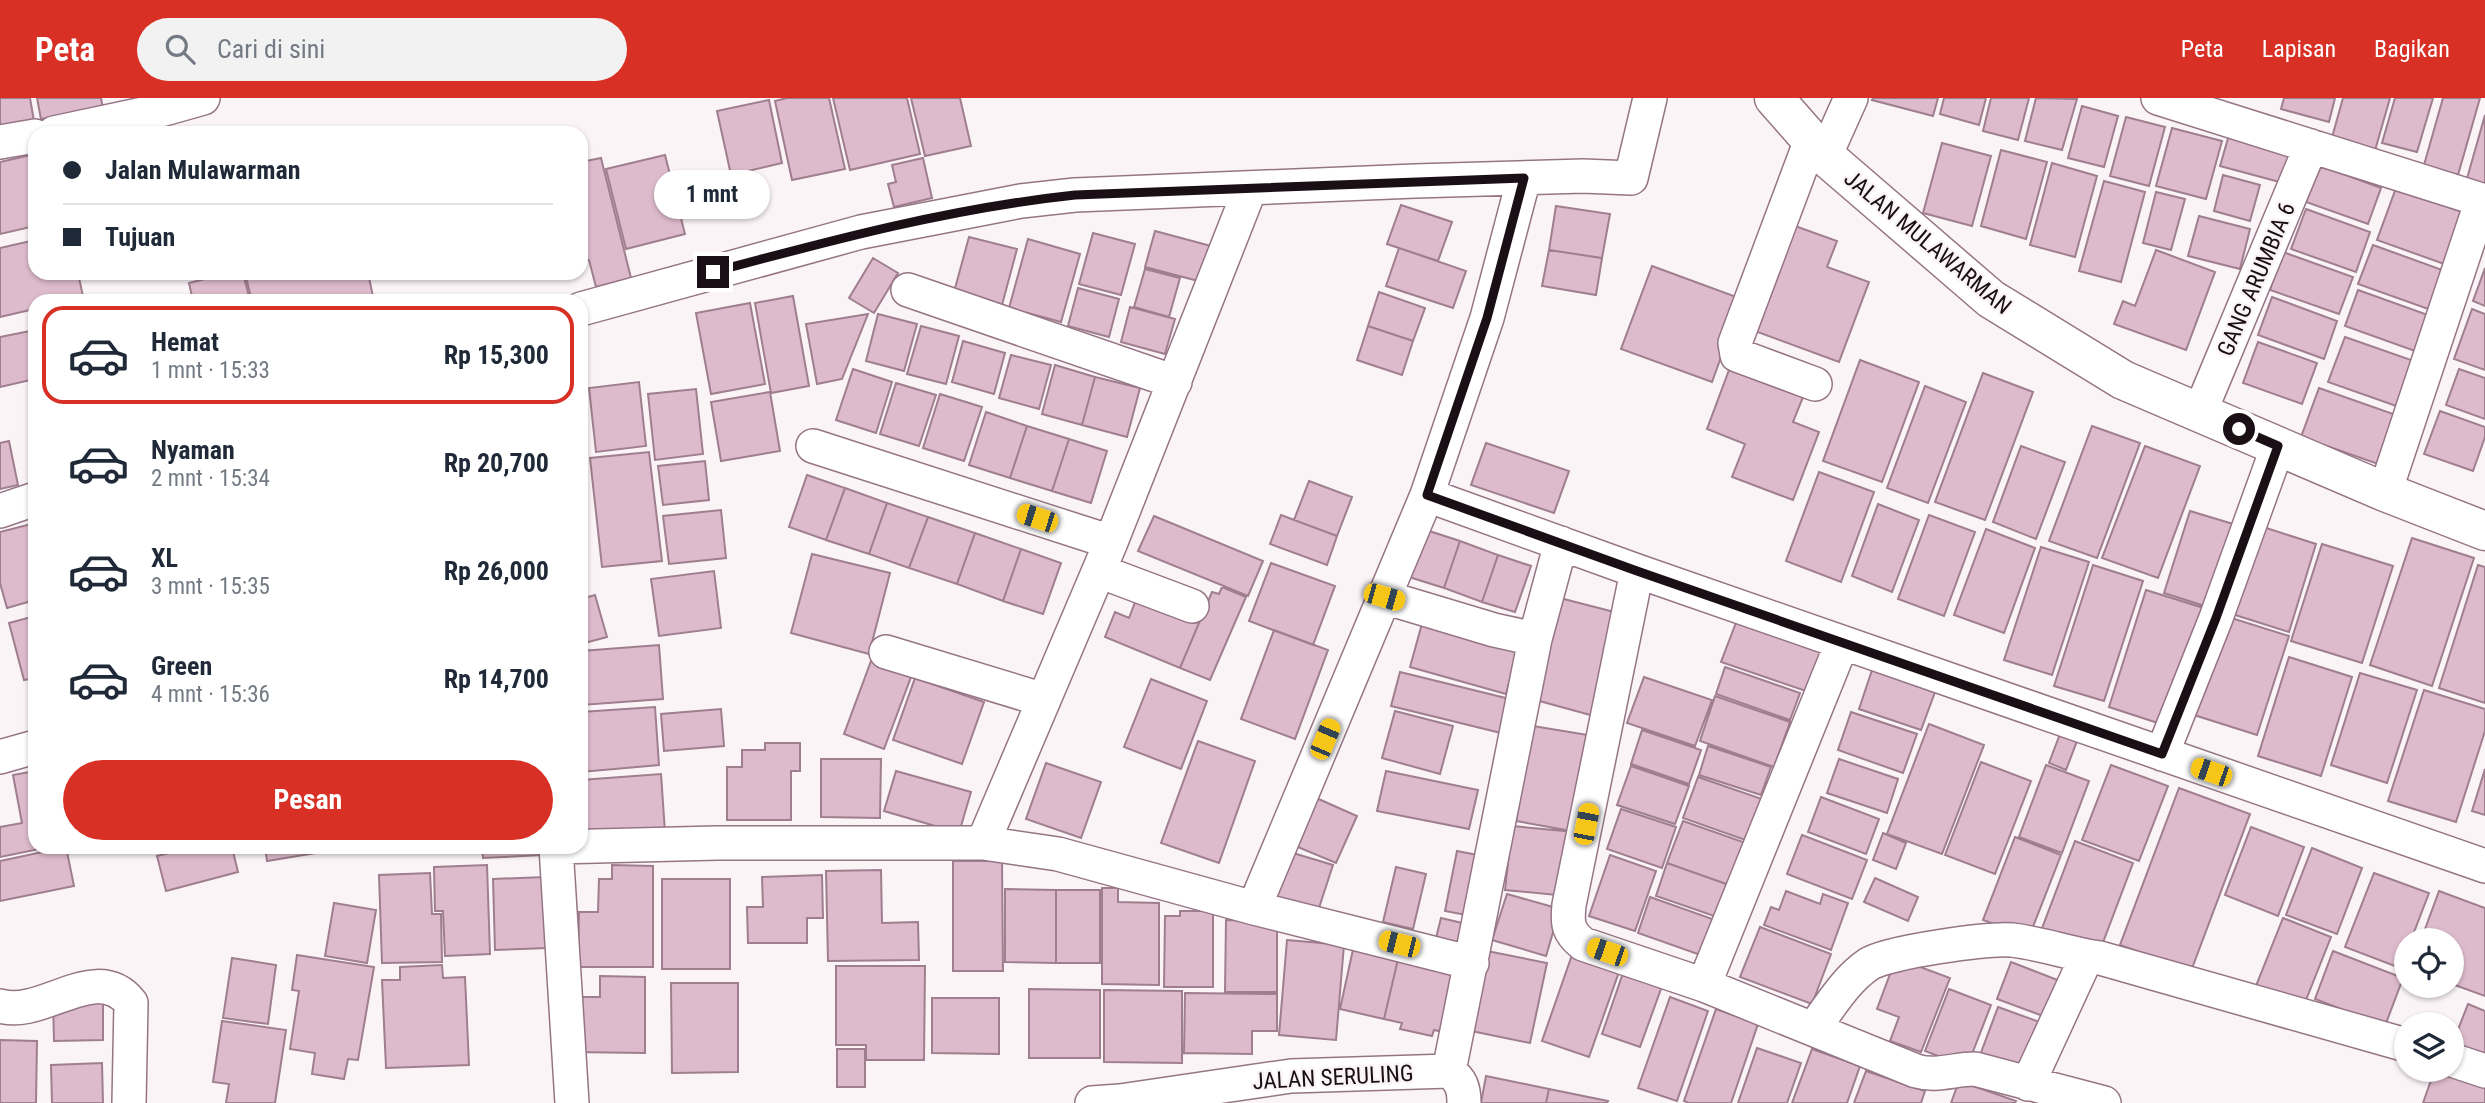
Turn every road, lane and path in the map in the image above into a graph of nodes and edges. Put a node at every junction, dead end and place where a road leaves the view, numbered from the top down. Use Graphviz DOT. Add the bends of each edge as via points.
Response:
graph roads {
  1 [pos="203,98"];
  2 [pos="1650,98"];
  3 [pos="1774,98"];
  4 [pos="1851,98"];
  5 [pos="2158,98"];
  6 [pos="87,126"];
  7 [pos="28,137"];
  8 [pos="0,142"];
  9 [pos="2311,146"];
  10 [pos="1818,148"];
  11 [pos="1524,178"];
  12 [pos="1250,189"];
  13 [pos="2484,201"];
  14 [pos="908,290"];
  15 [pos="588,307"];
  16 [pos="1175,382"];
  17 [pos="1815,384"];
  18 [pos="2200,412"];
  19 [pos="813,446"];
  20 [pos="2278,446"];
  21 [pos="2385,492"];
  22 [pos="1427,495"];
  23 [pos="28,501"];
  24 [pos="0,511"];
  25 [pos="2485,531"];
  26 [pos="1561,543"];
  27 [pos="1105,556"];
  28 [pos="1637,571"];
  29 [pos="1384,597"];
  30 [pos="1192,606"];
  31 [pos="1535,639"];
  32 [pos="1842,643"];
  33 [pos="886,652"];
  34 [pos="1044,700"];
  35 [pos="28,749"];
  36 [pos="2162,754"];
  37 [pos="0,757"];
  38 [pos="983,843"];
  39 [pos="588,846"];
  40 [pos="556,854"];
  41 [pos="2485,866"];
  42 [pos="1254,908"];
  43 [pos="2087,956"];
  44 [pos="1472,963"];
  45 [pos="1704,985"];
  46 [pos="0,1006"];
  47 [pos="1813,1030"];
  48 [pos="2394,1042"];
  49 [pos="2464,1064"];
  50 [pos="1449,1071"];
  51 [pos="2485,1071"];
  52 [pos="2028,1084"];
  53 [pos="129,1103"];
  54 [pos="572,1103"];
  55 [pos="1092,1103"];
  56 [pos="1464,1103"];
  57 [pos="2104,1103"];
  1 -- 6 [label="street"];
  2 -- 11 [label="street" via="1631,178"];
  3 -- 10 [label="street, JALAN MULAWARMAN"];
  4 -- 10 [label="street"];
  5 -- 9 [label="street"];
  7 -- 8 [label="street"];
  9 -- 13 [label="street"];
  9 -- 18 [label="street, GANG ARUMBIA 6"];
  10 -- 17 [label="street" via="1735,342 1737,355"];
  10 -- 18 [label="street, JALAN MULAWARMAN" via="1991,299 2123,380"];
  11 -- 12 [label="street"];
  11 -- 22 [label="street" via="1487,318"];
  12 -- 15 [label="street" via="1021,201 861,232"];
  12 -- 16 [label="street"];
  13 -- 21 [label="street"];
  14 -- 16 [label="street"];
  16 -- 27 [label="street"];
  18 -- 20 [label="street, JALAN MULAWARMAN"];
  19 -- 27 [label="street"];
  20 -- 21 [label="street, JALAN MULAWARMAN"];
  20 -- 36 [label="street"];
  21 -- 25 [label="street, JALAN MULAWARMAN"];
  22 -- 26 [label="street"];
  22 -- 29 [label="street"];
  23 -- 24 [label="street"];
  26 -- 28 [label="street"];
  26 -- 31 [label="street"];
  27 -- 30 [label="street"];
  27 -- 34 [label="street"];
  28 -- 32 [label="street"];
  28 -- 45 [label="street" via="1567,924 1583,944"];
  29 -- 31 [label="street"];
  29 -- 42 [label="street"];
  31 -- 44 [label="street"];
  32 -- 36 [label="street"];
  32 -- 45 [label="street"];
  33 -- 34 [label="street"];
  34 -- 38 [label="street"];
  35 -- 37 [label="street"];
  36 -- 41 [label="street"];
  38 -- 39 [label="street"];
  38 -- 42 [label="street" via="1058,854"];
  40 -- 54 [label="street"];
  42 -- 44 [label="street"];
  43 -- 47 [label="street" via="2012,940 1973,942 1871,962 1852,977"];
  43 -- 48 [label="street"];
  43 -- 52 [label="street"];
  44 -- 50 [label="street"];
  45 -- 47 [label="street"];
  46 -- 53 [label="street" via="15,1009 96,986 111,986 123,993 131,1003"];
  47 -- 52 [label="street" via="1930,1075 1975,1069"];
  49 -- 51 [label="street"];
  50 -- 55 [label="street, JALAN SERULING" via="1291,1076"];
  50 -- 56 [label="street" via="1464,1089"];
  52 -- 57 [label="street"];
}
